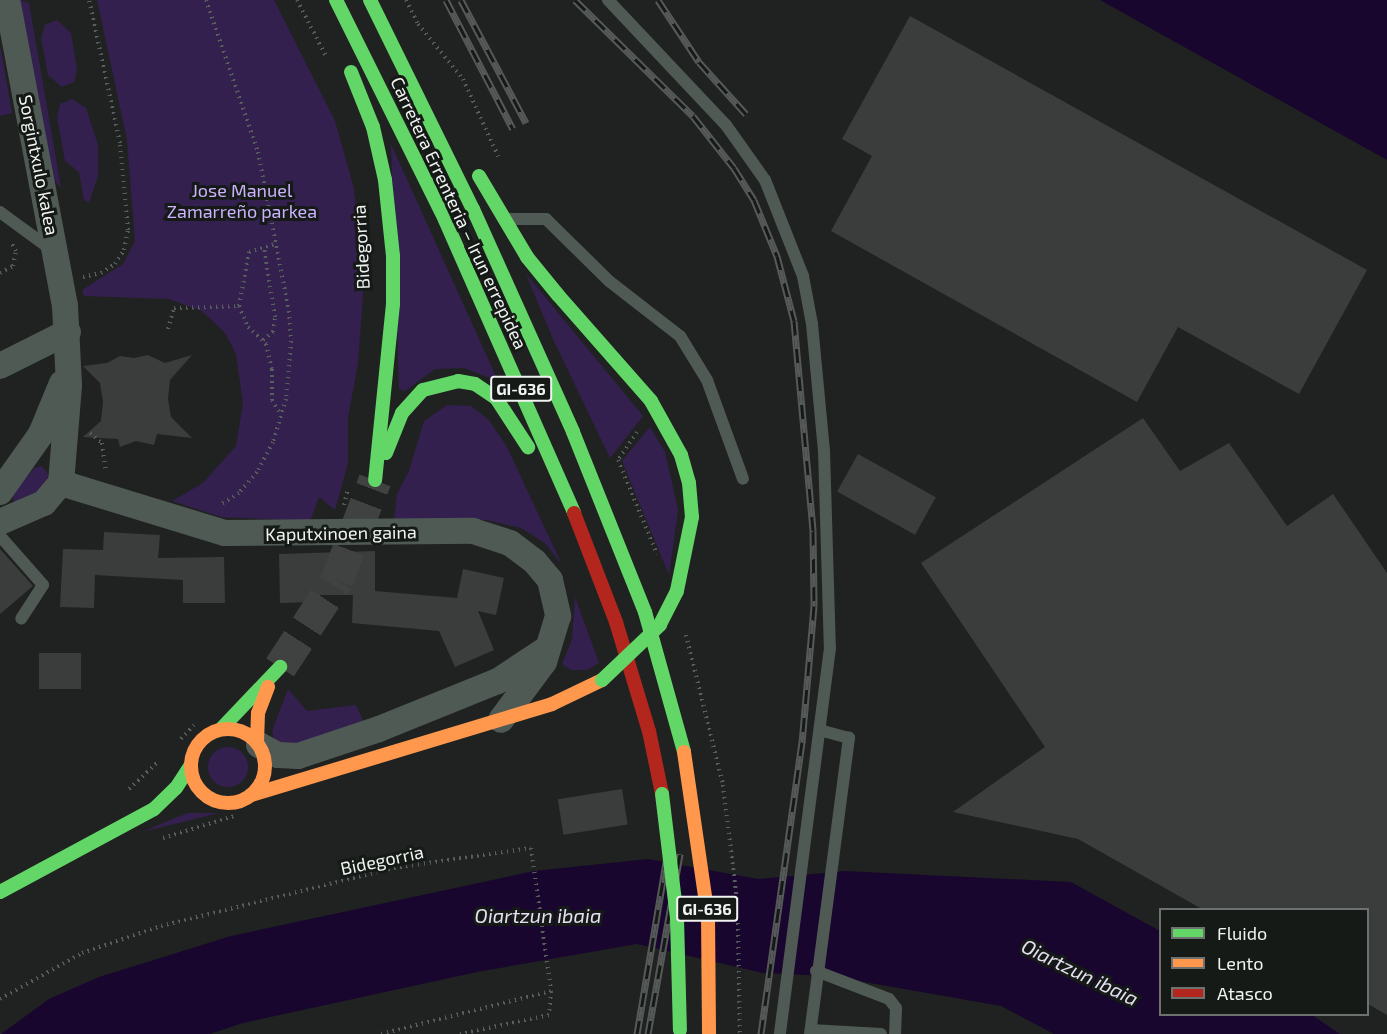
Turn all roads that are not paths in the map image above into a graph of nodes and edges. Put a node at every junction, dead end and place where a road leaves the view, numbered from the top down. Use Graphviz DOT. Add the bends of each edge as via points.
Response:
graph roads {
  1 [pos="7,0"];
  2 [pos="334,0"];
  3 [pos="370,0"];
  4 [pos="608,0"];
  5 [pos="336,32"];
  6 [pos="346,60"];
  7 [pos="422,101"];
  8 [pos="453,136"];
  9 [pos="471,163"];
  10 [pos="0,212"];
  11 [pos="503,220"];
  12 [pos="55,252"];
  13 [pos="68,343"];
  14 [pos="0,366"];
  15 [pos="27,459"];
  16 [pos="743,479"];
  17 [pos="62,480"];
  18 [pos="569,501"];
  19 [pos="3,511"];
  20 [pos="21,619"];
  21 [pos="554,641"];
  22 [pos="501,720"];
  23 [pos="221,729"];
  24 [pos="822,731"];
  25 [pos="258,744"];
  26 [pos="191,765"];
  27 [pos="251,795"];
  28 [pos="216,801"];
  29 [pos="154,809"];
  30 [pos="0,892"];
  31 [pos="816,969"];
  32 [pos="680,1032"];
  33 [pos="709,1032"];
  34 [pos="811,1032"];
  35 [pos="780,1034"];
  36 [pos="880,1034"];
  37 [pos="895,1034"];
  1 -- 12 [label="street, Sorgintxulo kalea"];
  2 -- 5 [label="main road"];
  2 -- 18 [label="main road, Carretera Errenteria – Irun errepidea / GI-636" via="445,220"];
  3 -- 7 [label="main road, Carretera Errenteria – Irun errepidea / GI-636"];
  4 -- 24 [label="lane" via="726,125 765,180 803,276 817,354 824,450 830,648"];
  6 -- 18 [label="main road" via="373,127 385,180 393,256 393,315 375,480 402,413 423,390 458,381 475,384 496,398"];
  7 -- 8 [label="main road"];
  7 -- 33 [label="main road, Carretera Errenteria – Irun errepidea / GI-636" via="573,432 645,612 678,723 692,789 708,916"];
  9 -- 11 [label="main road"];
  10 -- 12 [label="lane"];
  11 -- 16 [label="lane" via="546,219 609,281 680,336 707,380"];
  11 -- 22 [label="main road, bridge" via="558,295 651,401 681,455 692,517 688,550 676,591 660,625 602,680 552,704"];
  12 -- 13 [label="street, Sorgintxulo kalea"];
  13 -- 14 [label="street"];
  13 -- 15 [label="street" via="53,409"];
  13 -- 17 [label="street"];
  15 -- 17 [label="street" via="39,452 52,455 61,464"];
  15 -- 19 [label="street"];
  17 -- 19 [label="street" via="50,499"];
  17 -- 21 [label="street, Kaputxinoen gaina" via="225,533 473,531 493,535 526,554 550,580 558,616"];
  18 -- 32 [label="main road, Carretera Errenteria – Irun errepidea / GI-636, bridge" via="616,622 649,731 662,794 677,918"];
  19 -- 20 [label="lane" via="42,585"];
  21 -- 22 [label="street, Kaputxinoen gaina" via="532,682"];
  21 -- 25 [label="street" via="514,674 390,725 298,756 278,755"];
  22 -- 27 [label="main road"];
  23 -- 25 [label="main road" via="240,731"];
  23 -- 25 [label="main road" via="280,667 261,703"];
  23 -- 26 [label="main road" via="197,746"];
  24 -- 31 [label="lane" via="849,738"];
  24 -- 35 [label="lane"];
  25 -- 27 [label="main road" via="264,776"];
  26 -- 28 [label="main road" via="195,783"];
  26 -- 29 [label="main road" via="176,788"];
  27 -- 28 [label="main road" via="238,802"];
  28 -- 29 [label="main road" via="187,801"];
  29 -- 30 [label="main road"];
  31 -- 34 [label="lane"];
  31 -- 37 [label="lane" via="889,999 896,1008"];
  34 -- 36 [label="lane"];
}
